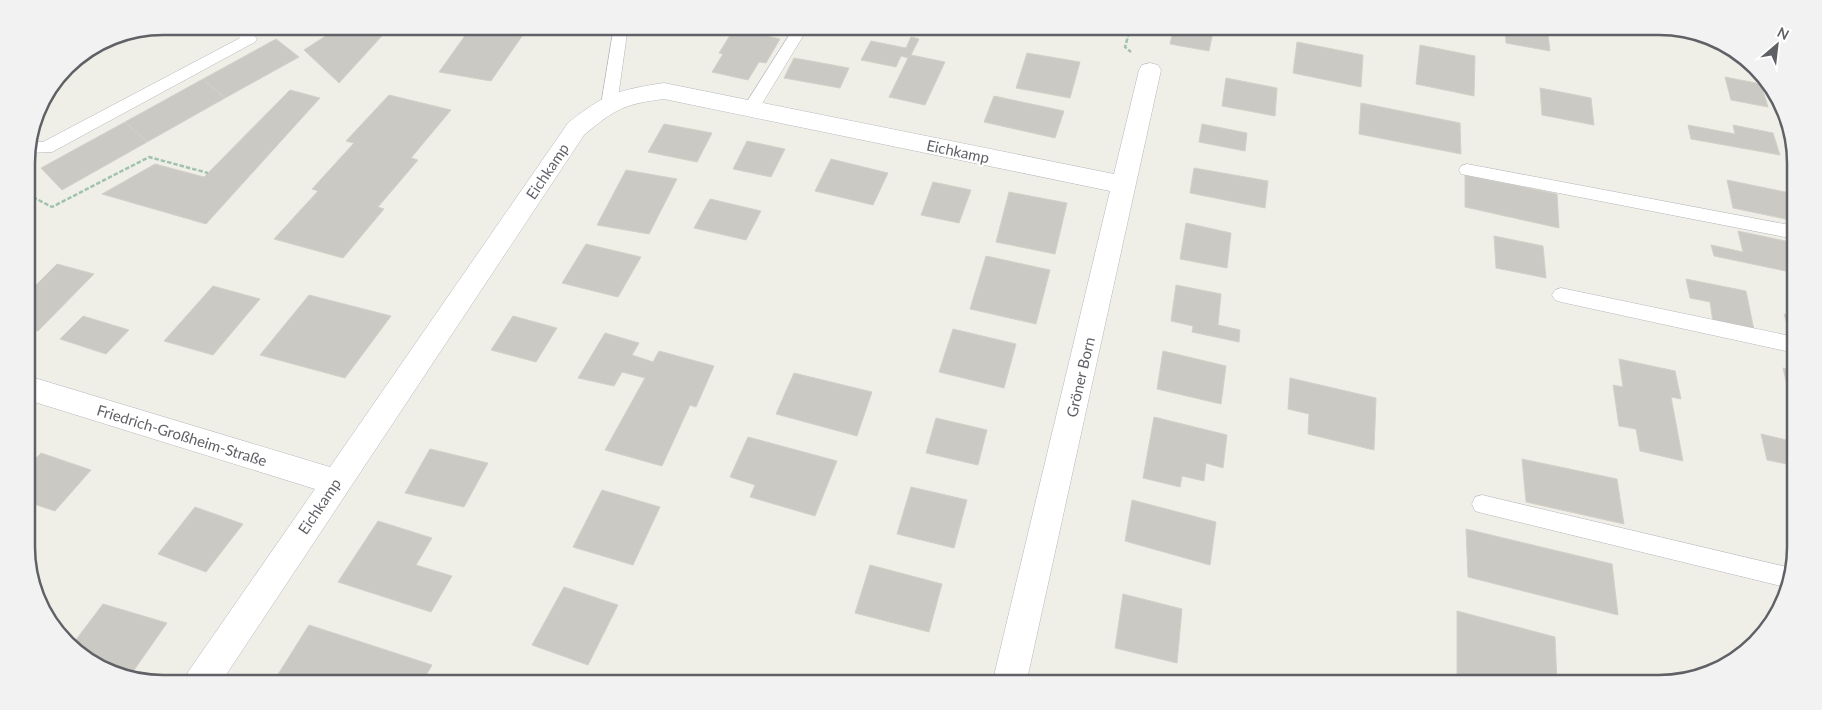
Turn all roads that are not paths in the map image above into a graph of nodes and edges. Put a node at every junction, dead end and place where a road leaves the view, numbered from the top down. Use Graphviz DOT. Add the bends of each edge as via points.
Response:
graph roads {
  1 [pos="247,35"];
  2 [pos="620,35"];
  3 [pos="796,35"];
  4 [pos="1150,70"];
  5 [pos="609,105"];
  6 [pos="751,108"];
  7 [pos="36,148"];
  8 [pos="1467,170"];
  9 [pos="1124,185"];
  10 [pos="1787,231"];
  11 [pos="1561,295"];
  12 [pos="1787,343"];
  13 [pos="35,390"];
  14 [pos="335,482"];
  15 [pos="1482,504"];
  16 [pos="1784,576"];
  17 [pos="206,675"];
  18 [pos="1011,675"];
  1 -- 7 [label="lane" via="250,38 46,148"];
  2 -- 5 [label="lane"];
  3 -- 6 [label="lane"];
  4 -- 9 [label="street, Gröner Born"];
  5 -- 6 [label="street, Eichkamp" via="629,96 664,91"];
  5 -- 14 [label="street, Eichkamp" via="576,128"];
  6 -- 9 [label="street, Eichkamp"];
  8 -- 10 [label="lane"];
  9 -- 18 [label="street, Gröner Born"];
  11 -- 12 [label="lane"];
  13 -- 14 [label="street, Friedrich-Großheim-Straße"];
  14 -- 17 [label="street, Eichkamp"];
  15 -- 16 [label="lane"];
}
